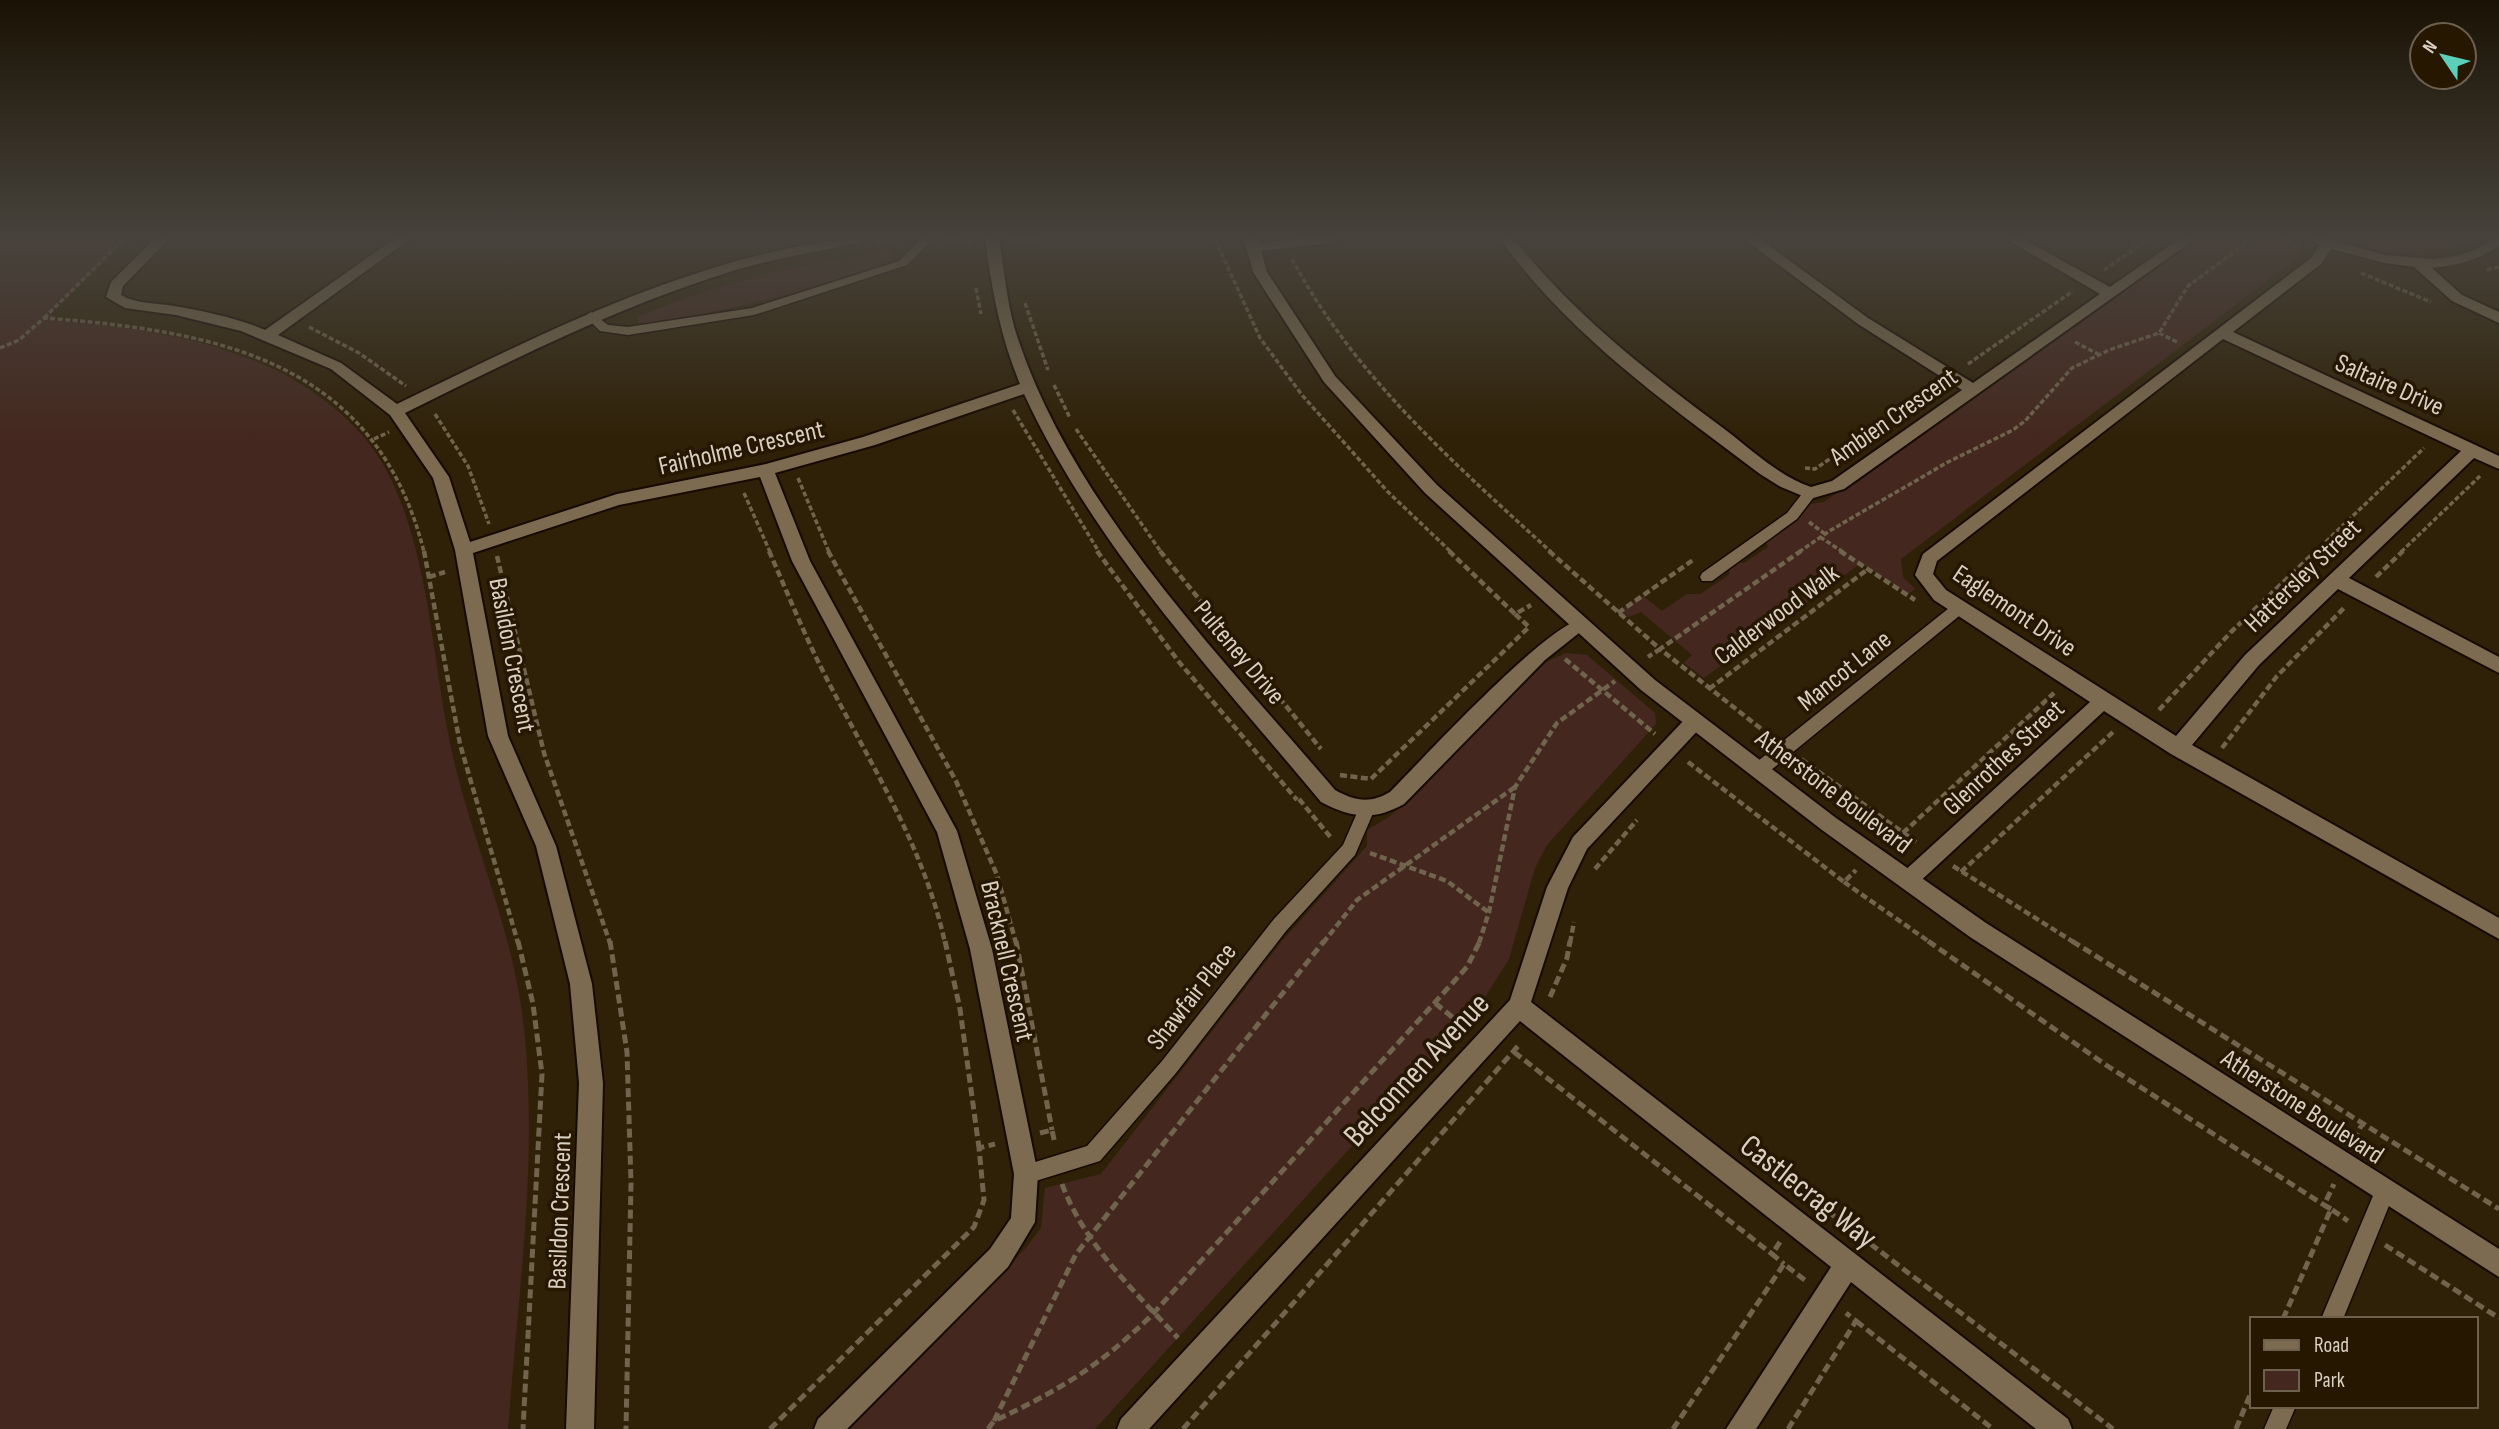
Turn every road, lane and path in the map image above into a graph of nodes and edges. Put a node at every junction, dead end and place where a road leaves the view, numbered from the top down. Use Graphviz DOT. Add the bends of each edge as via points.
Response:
graph roads {
  1 [pos="56,306"];
  2 [pos="135,306"];
  3 [pos="309,306"];
  4 [pos="619,306"];
  5 [pos="771,306"];
  6 [pos="1002,306"];
  7 [pos="1027,306"];
  8 [pos="1245,306"];
  9 [pos="1282,306"];
  10 [pos="1316,306"];
  11 [pos="1567,306"];
  12 [pos="1842,306"];
  13 [pos="2092,306"];
  14 [pos="2176,306"];
  15 [pos="2258,306"];
  16 [pos="2473,306"];
  17 [pos="592,316"];
  18 [pos="44,318"];
  19 [pos="2499,318"];
  20 [pos="2222,333"];
  21 [pos="268,335"];
  22 [pos="0,348"];
  23 [pos="1028,387"];
  24 [pos="1973,390"];
  25 [pos="396,411"];
  26 [pos="999,413"];
  27 [pos="2473,449"];
  28 [pos="2499,463"];
  29 [pos="766,470"];
  30 [pos="809,473"];
  31 [pos="797,476"];
  32 [pos="1810,493"];
  33 [pos="464,551"];
  34 [pos="1868,569"];
  35 [pos="1707,577"];
  36 [pos="2335,579"];
  37 [pos="2347,605"];
  38 [pos="1959,608"];
  39 [pos="1515,614"];
  40 [pos="1580,625"];
  41 [pos="1660,649"];
  42 [pos="2499,666"];
  43 [pos="1631,669"];
  44 [pos="1709,689"];
  45 [pos="2055,693"];
  46 [pos="2103,701"];
  47 [pos="1695,721"];
  48 [pos="2124,738"];
  49 [pos="1786,748"];
  50 [pos="2178,748"];
  51 [pos="2231,753"];
  52 [pos="1326,755"];
  53 [pos="1688,762"];
  54 [pos="1334,764"];
  55 [pos="1759,770"];
  56 [pos="1342,774"];
  57 [pos="1515,787"];
  58 [pos="1297,800"];
  59 [pos="1366,811"];
  60 [pos="1896,828"];
  61 [pos="1903,833"];
  62 [pos="1871,854"];
  63 [pos="1936,855"];
  64 [pos="1961,872"];
  65 [pos="1908,880"];
  66 [pos="1844,881"];
  67 [pos="2499,929"];
  68 [pos="1561,1006"];
  69 [pos="1527,1013"];
  70 [pos="1514,1052"];
  71 [pos="1754,1154"];
  72 [pos="1026,1174"];
  73 [pos="2385,1191"];
  74 [pos="2325,1205"];
  75 [pos="2499,1209"];
  76 [pos="1772,1254"];
  77 [pos="1848,1264"];
  78 [pos="2499,1264"];
  79 [pos="2333,1317"];
  80 [pos="1856,1321"];
  81 [pos="2250,1395"];
  82 [pos="2283,1408"];
  83 [pos="994,1421"];
  84 [pos="523,1429"];
  85 [pos="580,1429"];
  86 [pos="828,1429"];
  87 [pos="988,1429"];
  88 [pos="1132,1429"];
  89 [pos="1184,1429"];
  90 [pos="1741,1429"];
  91 [pos="1993,1429"];
  92 [pos="2058,1429"];
  93 [pos="2113,1429"];
  94 [pos="2235,1429"];
  95 [pos="2275,1429"];
  1 -- 18 [label="path"];
  2 -- 21 [label="street, Basildon Crescent" via="214,319"];
  3 -- 21 [label="street"];
  4 -- 17 [label="street"];
  5 -- 17 [label="lane" via="628,331 604,328"];
  6 -- 23 [label="street, Pulteney Drive"];
  7 -- 52 [label="path" via="1055,387 1112,487 1198,604"];
  8 -- 39 [label="path" via="1260,338 1302,395 1387,491"];
  9 -- 40 [label="street, Atherstone Boulevard" via="1329,379 1432,489"];
  10 -- 41 [label="path" via="1338,340 1397,409 1578,579"];
  11 -- 32 [label="street, Ambien Crescent" via="1735,446 1782,480"];
  12 -- 24 [label="street"];
  13 -- 24 [label="street, Ambien Crescent"];
  14 -- 41 [label="path" via="2160,333 2073,368 2013,430 1831,530"];
  15 -- 20 [label="street, Eaglemont Drive"];
  16 -- 19 [label="street"];
  17 -- 25 [label="street"];
  18 -- 22 [label="path" via="19,340"];
  18 -- 84 [label="path" via="162,330 261,358 322,393 360,424 410,499 427,559 451,703 518,938 540,1051 536,1231"];
  20 -- 27 [label="street, Saltaire Drive"];
  20 -- 38 [label="street, Eaglemont Drive" via="1929,558 1924,575 1940,595"];
  21 -- 25 [label="street, Basildon Crescent" via="336,366"];
  23 -- 29 [label="street, Fairholme Crescent"];
  23 -- 59 [label="street, Pulteney Drive" via="1056,443 1119,541 1193,639 1328,796"];
  24 -- 32 [label="street, Ambien Crescent" via="1838,485"];
  25 -- 33 [label="street, Basildon Crescent" via="441,477"];
  26 -- 58 [label="path" via="1012,408 1044,470 1136,606"];
  27 -- 28 [label="street, Saltaire Drive"];
  27 -- 36 [label="street, Hattersley Street"];
  29 -- 33 [label="street, Fairholme Crescent" via="617,500"];
  29 -- 72 [label="street, Bracknell Crescent" via="801,561 947,831 981,949"];
  30 -- 31 [label="path"];
  32 -- 35 [label="lane" via="1793,516"];
  33 -- 85 [label="street, Basildon Crescent" via="498,736 546,846 581,984 591,1083"];
  34 -- 44 [label="path, Calderwood Walk"];
  36 -- 42 [label="street"];
  36 -- 50 [label="street, Hattersley Street" via="2252,660"];
  37 -- 51 [label="path" via="2277,676 2221,747"];
  38 -- 46 [label="street, Eaglemont Drive"];
  38 -- 49 [label="lane, Mancot Lane"];
  40 -- 43 [label="street, Atherstone Boulevard"];
  40 -- 59 [label="street" via="1538,655 1397,797"];
  41 -- 43 [label="path"];
  41 -- 44 [label="path"];
  43 -- 47 [label="street, Atherstone Boulevard"];
  43 -- 57 [label="path" via="1557,723"];
  44 -- 49 [label="path"];
  45 -- 61 [label="path"];
  46 -- 50 [label="street, Eaglemont Drive"];
  46 -- 63 [label="street, Glenrothes Street"];
  47 -- 55 [label="street, Atherstone Boulevard"];
  47 -- 69 [label="street, Belconnen Avenue" via="1580,843 1558,887"];
  48 -- 64 [label="path" via="2114,732"];
  49 -- 55 [label="lane, Mancot Lane"];
  49 -- 60 [label="path"];
  50 -- 67 [label="street, Eaglemont Drive"];
  53 -- 66 [label="path"];
  54 -- 56 [label="path"];
  55 -- 62 [label="street, Atherstone Boulevard"];
  57 -- 83 [label="path" via="1357,900 1076,1254"];
  57 -- 83 [label="path" via="1489,912 1467,967 1109,1356 1055,1392"];
  59 -- 72 [label="lane, Shawfair Place" via="1349,850 1280,925 1169,1068 1093,1154"];
  60 -- 61 [label="path"];
  60 -- 62 [label="path"];
  61 -- 63 [label="path"];
  62 -- 65 [label="street, Atherstone Boulevard"];
  62 -- 66 [label="path"];
  63 -- 64 [label="path"];
  63 -- 65 [label="street, Glenrothes Street"];
  64 -- 75 [label="path"];
  65 -- 73 [label="street, Atherstone Boulevard" via="1989,937"];
  66 -- 74 [label="path" via="2106,1065"];
  68 -- 69 [label="path" via="1550,997"];
  69 -- 70 [label="path"];
  69 -- 77 [label="street, Castlecrag Way"];
  69 -- 88 [label="street, Belconnen Avenue"];
  70 -- 76 [label="path"];
  70 -- 89 [label="path"];
  71 -- 93 [label="path"];
  72 -- 86 [label="street, Bracknell Crescent" via="1023,1222 999,1258"];
  73 -- 78 [label="street, Atherstone Boulevard"];
  73 -- 79 [label="lane"];
  77 -- 90 [label="street"];
  77 -- 92 [label="street, Castlecrag Way"];
  80 -- 91 [label="path"];
  81 -- 94 [label="path"];
  82 -- 95 [label="lane"];
  83 -- 87 [label="path"];
}
